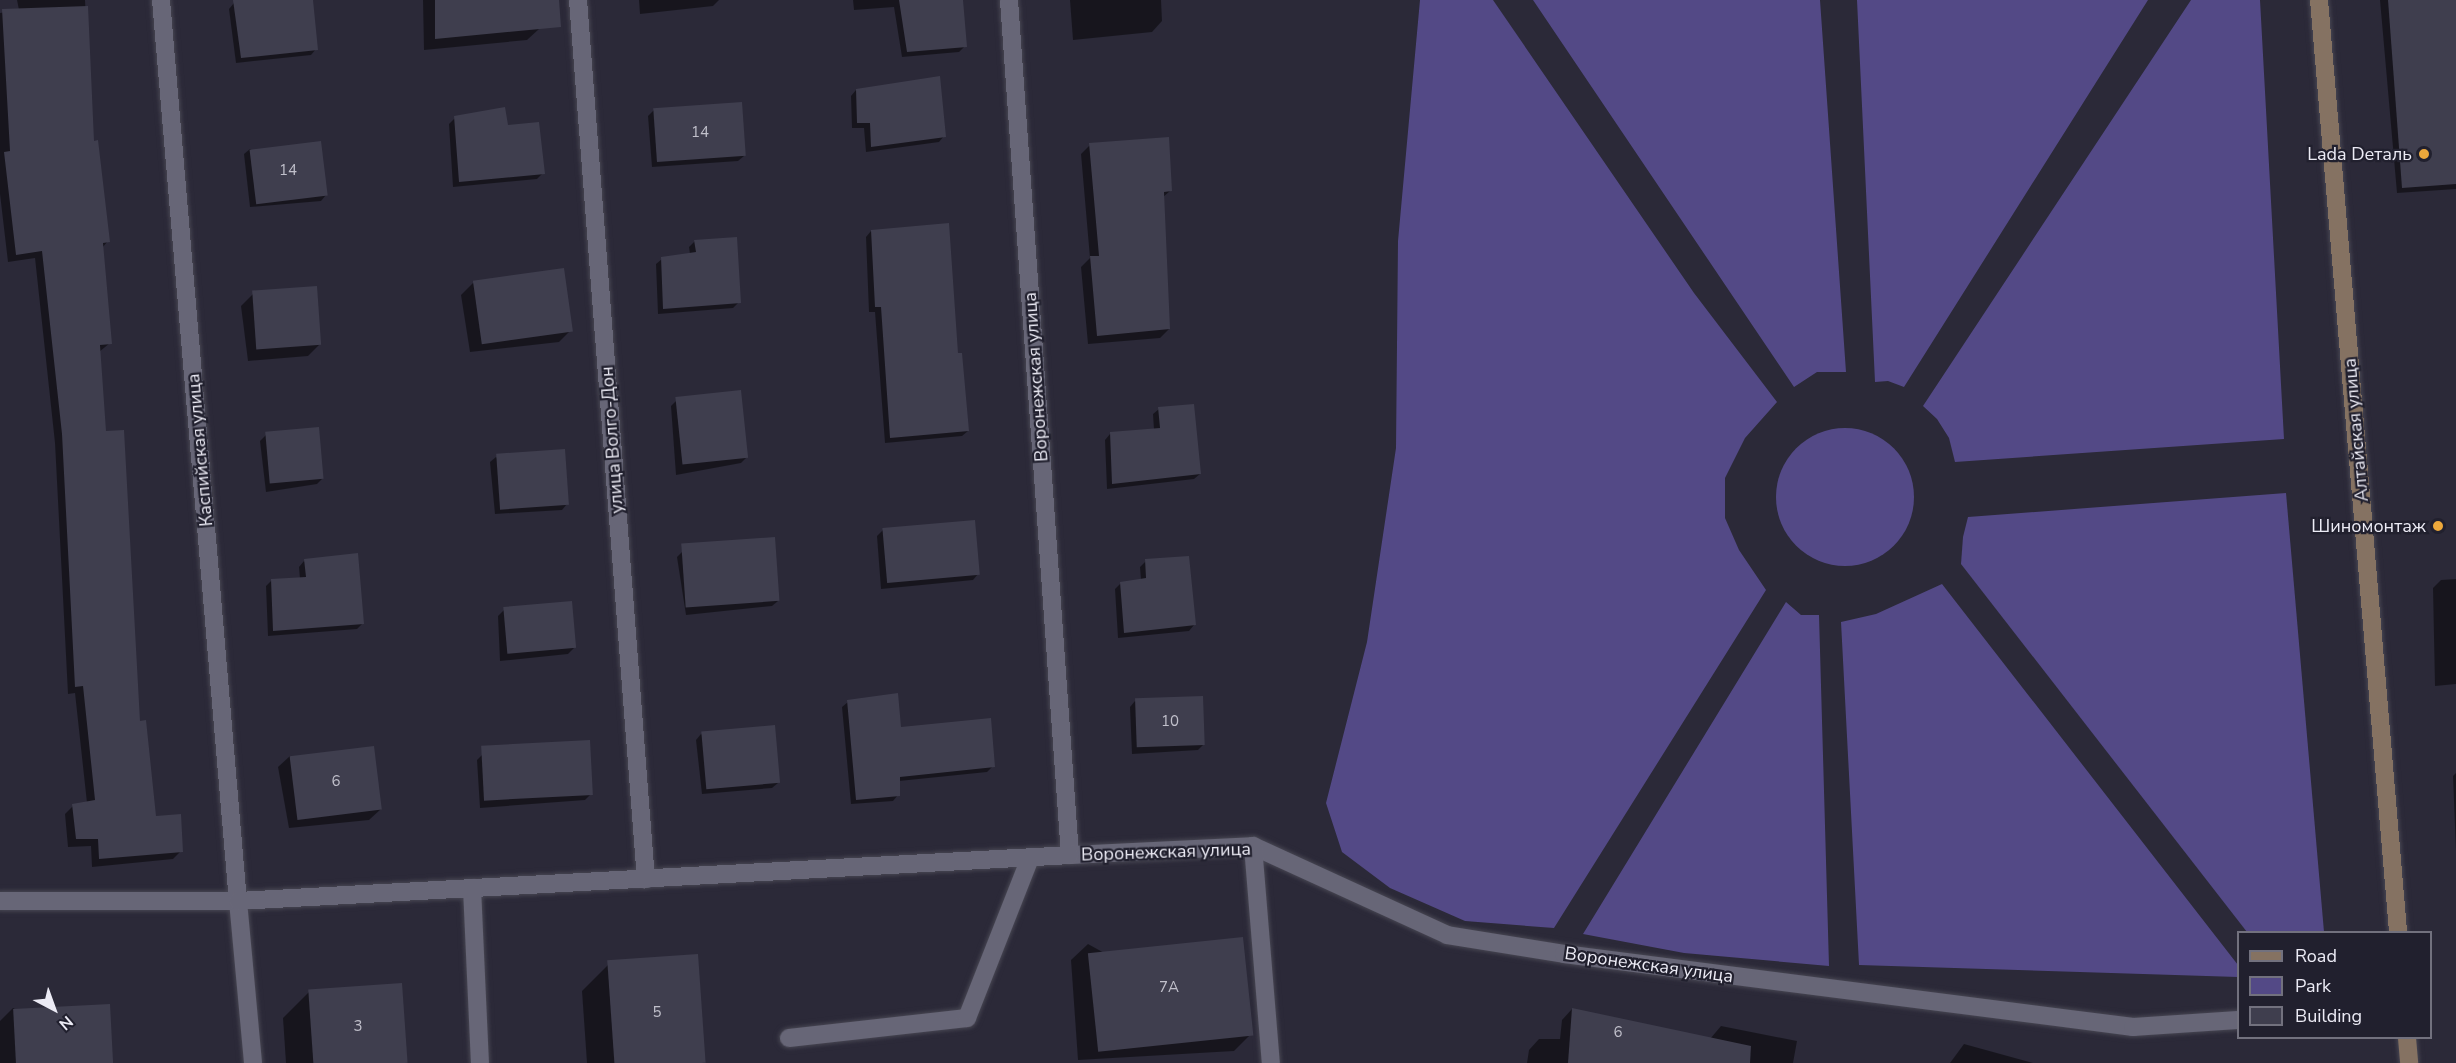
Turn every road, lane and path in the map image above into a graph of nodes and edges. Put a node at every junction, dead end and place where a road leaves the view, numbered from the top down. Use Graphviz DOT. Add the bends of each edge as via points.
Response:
graph roads {
  1 [pos="161,0"];
  2 [pos="578,0"];
  3 [pos="1009,0"];
  4 [pos="2319,0"];
  5 [pos="1253,846"];
  6 [pos="1070,855"];
  7 [pos="1030,858"];
  8 [pos="646,879"];
  9 [pos="472,888"];
  10 [pos="0,901"];
  11 [pos="238,901"];
  12 [pos="2398,931"];
  13 [pos="2237,1020"];
  14 [pos="789,1038"];
  15 [pos="2407,1039"];
  16 [pos="252,1063"];
  17 [pos="480,1063"];
  18 [pos="1270,1063"];
  19 [pos="2409,1063"];
  1 -- 11 [label="street, Каспийская улица"];
  2 -- 8 [label="street, улица Волго-Дон"];
  3 -- 6 [label="street, Воронежская улица"];
  4 -- 12 [label="street, Алтайская улица"];
  5 -- 6 [label="street, Воронежская улица"];
  5 -- 13 [label="street, Воронежская улица" via="1447,935 1564,954 2133,1028"];
  5 -- 18 [label="street"];
  6 -- 7 [label="street"];
  7 -- 8 [label="street"];
  7 -- 14 [label="street" via="967,1018"];
  8 -- 9 [label="street"];
  9 -- 11 [label="street"];
  9 -- 17 [label="street"];
  10 -- 11 [label="street"];
  11 -- 16 [label="street, Каспийская улица"];
  15 -- 19 [label="street"];
}
